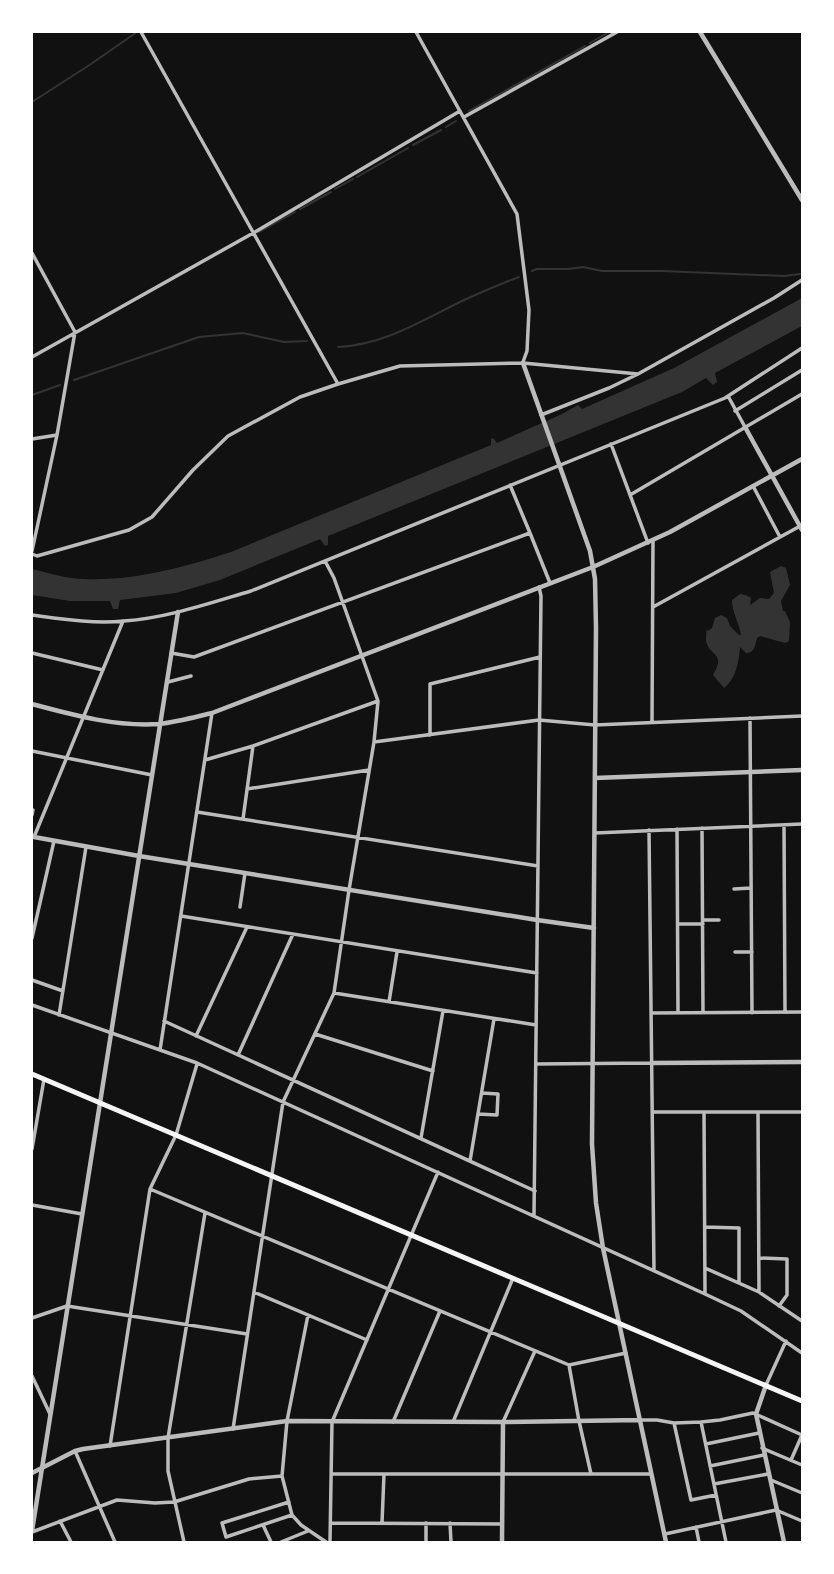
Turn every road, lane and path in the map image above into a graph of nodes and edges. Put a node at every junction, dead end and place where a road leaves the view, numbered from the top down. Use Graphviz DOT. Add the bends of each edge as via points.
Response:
graph roads {
  1 [pos="141,32"];
  2 [pos="416,32"];
  3 [pos="617,32"];
  4 [pos="701,32"];
  5 [pos="460,111"];
  6 [pos="464,117"];
  7 [pos="803,200"];
  8 [pos="255,232"];
  9 [pos="32,253"];
  10 [pos="803,280"];
  11 [pos="75,332"];
  12 [pos="803,348"];
  13 [pos="32,356"];
  14 [pos="523,363"];
  15 [pos="803,370"];
  16 [pos="638,374"];
  17 [pos="338,384"];
  18 [pos="803,394"];
  19 [pos="727,396"];
  20 [pos="735,411"];
  21 [pos="540,415"];
  22 [pos="745,427"];
  23 [pos="57,435"];
  24 [pos="32,439"];
  25 [pos="611,444"];
  26 [pos="803,459"];
  27 [pos="560,464"];
  28 [pos="772,476"];
  29 [pos="510,485"];
  30 [pos="753,486"];
  31 [pos="630,495"];
  32 [pos="802,527"];
  33 [pos="34,528"];
  34 [pos="530,533"];
  35 [pos="780,537"];
  36 [pos="650,542"];
  37 [pos="32,553"];
  38 [pos="326,561"];
  39 [pos="593,567"];
  40 [pos="550,583"];
  41 [pos="539,587"];
  42 [pos="341,603"];
  43 [pos="653,607"];
  44 [pos="178,612"];
  45 [pos="32,615"];
  46 [pos="123,621"];
  47 [pos="32,653"];
  48 [pos="171,653"];
  49 [pos="361,655"];
  50 [pos="540,657"];
  51 [pos="103,670"];
  52 [pos="191,676"];
  53 [pos="166,682"];
  54 [pos="378,701"];
  55 [pos="32,705"];
  56 [pos="212,713"];
  57 [pos="803,716"];
  58 [pos="84,718"];
  59 [pos="750,718"];
  60 [pos="539,720"];
  61 [pos="652,722"];
  62 [pos="160,724"];
  63 [pos="595,724"];
  64 [pos="430,735"];
  65 [pos="374,743"];
  66 [pos="253,746"];
  67 [pos="32,751"];
  68 [pos="67,758"];
  69 [pos="205,760"];
  70 [pos="369,770"];
  71 [pos="803,770"];
  72 [pos="750,772"];
  73 [pos="152,775"];
  74 [pos="595,778"];
  75 [pos="247,789"];
  76 [pos="197,812"];
  77 [pos="243,819"];
  78 [pos="784,824"];
  79 [pos="803,824"];
  80 [pos="751,826"];
  81 [pos="702,828"];
  82 [pos="677,829"];
  83 [pos="649,830"];
  84 [pos="595,833"];
  85 [pos="32,837"];
  86 [pos="358,837"];
  87 [pos="54,841"];
  88 [pos="86,847"];
  89 [pos="139,856"];
  90 [pos="189,864"];
  91 [pos="538,866"];
  92 [pos="245,873"];
  93 [pos="751,888"];
  94 [pos="734,889"];
  95 [pos="349,890"];
  96 [pos="240,907"];
  97 [pos="181,916"];
  98 [pos="537,920"];
  99 [pos="719,920"];
  100 [pos="703,922"];
  101 [pos="678,924"];
  102 [pos="247,927"];
  103 [pos="594,928"];
  104 [pos="293,934"];
  105 [pos="32,938"];
  106 [pos="341,942"];
  107 [pos="397,951"];
  108 [pos="735,952"];
  109 [pos="752,952"];
  110 [pos="537,973"];
  111 [pos="32,980"];
  112 [pos="63,991"];
  113 [pos="334,993"];
  114 [pos="389,1002"];
  115 [pos="32,1005"];
  116 [pos="443,1010"];
  117 [pos="785,1012"];
  118 [pos="803,1012"];
  119 [pos="651,1013"];
  120 [pos="678,1013"];
  121 [pos="704,1013"];
  122 [pos="752,1013"];
  123 [pos="59,1015"];
  124 [pos="494,1019"];
  125 [pos="164,1021"];
  126 [pos="536,1025"];
  127 [pos="111,1033"];
  128 [pos="315,1034"];
  129 [pos="196,1036"];
  130 [pos="160,1050"];
  131 [pos="239,1055"];
  132 [pos="803,1062"];
  133 [pos="197,1063"];
  134 [pos="593,1063"];
  135 [pos="652,1063"];
  136 [pos="536,1064"];
  137 [pos="433,1071"];
  138 [pos="32,1074"];
  139 [pos="44,1079"];
  140 [pos="293,1080"];
  141 [pos="482,1093"];
  142 [pos="100,1102"];
  143 [pos="283,1102"];
  144 [pos="652,1112"];
  145 [pos="704,1112"];
  146 [pos="758,1112"];
  147 [pos="803,1112"];
  148 [pos="478,1114"];
  149 [pos="176,1135"];
  150 [pos="421,1139"];
  151 [pos="32,1140"];
  152 [pos="32,1149"];
  153 [pos="470,1161"];
  154 [pos="438,1172"];
  155 [pos="272,1176"];
  156 [pos="150,1189"];
  157 [pos="535,1191"];
  158 [pos="32,1205"];
  159 [pos="205,1213"];
  160 [pos="82,1214"];
  161 [pos="534,1216"];
  162 [pos="705,1227"];
  163 [pos="411,1235"];
  164 [pos="262,1236"];
  165 [pos="603,1248"];
  166 [pos="759,1258"];
  167 [pos="705,1268"];
  168 [pos="654,1270"];
  169 [pos="513,1279"];
  170 [pos="739,1283"];
  171 [pos="388,1289"];
  172 [pos="254,1292"];
  173 [pos="759,1292"];
  174 [pos="705,1294"];
  175 [pos="67,1306"];
  176 [pos="779,1306"];
  177 [pos="440,1311"];
  178 [pos="131,1315"];
  179 [pos="308,1315"];
  180 [pos="32,1318"];
  181 [pos="803,1321"];
  182 [pos="620,1323"];
  183 [pos="187,1324"];
  184 [pos="490,1332"];
  185 [pos="247,1334"];
  186 [pos="367,1340"];
  187 [pos="786,1341"];
  188 [pos="535,1351"];
  189 [pos="626,1352"];
  190 [pos="803,1353"];
  191 [pos="569,1365"];
  192 [pos="32,1376"];
  193 [pos="766,1385"];
  194 [pos="803,1401"];
  195 [pos="50,1414"];
  196 [pos="756,1414"];
  197 [pos="640,1420"];
  198 [pos="287,1421"];
  199 [pos="579,1421"];
  200 [pos="332,1422"];
  201 [pos="393,1422"];
  202 [pos="453,1422"];
  203 [pos="503,1422"];
  204 [pos="701,1422"];
  205 [pos="674,1423"];
  206 [pos="233,1429"];
  207 [pos="759,1433"];
  208 [pos="168,1438"];
  209 [pos="706,1444"];
  210 [pos="110,1446"];
  211 [pos="762,1448"];
  212 [pos="75,1451"];
  213 [pos="764,1455"];
  214 [pos="791,1460"];
  215 [pos="803,1465"];
  216 [pos="710,1466"];
  217 [pos="41,1467"];
  218 [pos="32,1473"];
  219 [pos="332,1474"];
  220 [pos="384,1474"];
  221 [pos="502,1474"];
  222 [pos="591,1474"];
  223 [pos="651,1474"];
  224 [pos="282,1476"];
  225 [pos="769,1476"];
  226 [pos="714,1484"];
  227 [pos="803,1493"];
  228 [pos="716,1494"];
  229 [pos="174,1502"];
  230 [pos="289,1502"];
  231 [pos="98,1506"];
  232 [pos="776,1510"];
  233 [pos="292,1515"];
  234 [pos="60,1521"];
  235 [pos="803,1521"];
  236 [pos="331,1522"];
  237 [pos="721,1522"];
  238 [pos="382,1523"];
  239 [pos="426,1523"];
  240 [pos="450,1524"];
  241 [pos="502,1524"];
  242 [pos="263,1525"];
  243 [pos="696,1527"];
  244 [pos="32,1531"];
  245 [pos="309,1531"];
  246 [pos="665,1534"];
  247 [pos="71,1542"];
  248 [pos="114,1542"];
  249 [pos="184,1542"];
  250 [pos="271,1542"];
  251 [pos="281,1542"];
  252 [pos="328,1542"];
  253 [pos="426,1542"];
  254 [pos="451,1542"];
  255 [pos="502,1542"];
  256 [pos="666,1542"];
  257 [pos="699,1542"];
  258 [pos="726,1542"];
  259 [pos="784,1542"];
  1 -- 8 [label="street"];
  2 -- 5 [label="street"];
  3 -- 6 [label="street"];
  4 -- 7 [label="street"];
  5 -- 6 [label="street"];
  5 -- 8 [label="street"];
  6 -- 14 [label="street" via="517,214 529,310"];
  8 -- 11 [label="street"];
  8 -- 17 [label="street"];
  9 -- 11 [label="street"];
  10 -- 16 [label="street"];
  11 -- 13 [label="street"];
  11 -- 23 [label="street"];
  12 -- 19 [label="street"];
  14 -- 16 [label="street"];
  14 -- 17 [label="street" via="400,366"];
  14 -- 21 [label="street"];
  15 -- 20 [label="street"];
  16 -- 21 [label="street"];
  17 -- 37 [label="street" via="300,397 228,436 141,524 51,552"];
  18 -- 22 [label="street"];
  19 -- 20 [label="street"];
  19 -- 25 [label="street"];
  20 -- 22 [label="street"];
  21 -- 27 [label="street"];
  22 -- 28 [label="street"];
  22 -- 31 [label="street"];
  23 -- 24 [label="street"];
  23 -- 33 [label="street"];
  25 -- 27 [label="street"];
  25 -- 31 [label="street"];
  26 -- 28 [label="street"];
  27 -- 29 [label="street"];
  27 -- 39 [label="street"];
  28 -- 30 [label="street"];
  28 -- 32 [label="street"];
  29 -- 34 [label="street"];
  29 -- 38 [label="street"];
  30 -- 35 [label="street"];
  30 -- 36 [label="street"];
  31 -- 36 [label="street"];
  32 -- 35 [label="street"];
  33 -- 37 [label="street"];
  34 -- 40 [label="street"];
  34 -- 42 [label="street"];
  35 -- 43 [label="street"];
  36 -- 39 [label="street"];
  36 -- 43 [label="street"];
  38 -- 42 [label="street"];
  38 -- 44 [label="street" via="251,592"];
  39 -- 40 [label="street"];
  39 -- 63 [label="street"];
  40 -- 41 [label="street"];
  41 -- 49 [label="street"];
  41 -- 50 [label="street"];
  42 -- 48 [label="street" via="194,657"];
  42 -- 49 [label="street"];
  43 -- 61 [label="street"];
  44 -- 46 [label="street"];
  44 -- 48 [label="street"];
  45 -- 46 [label="street"];
  46 -- 51 [label="street"];
  47 -- 51 [label="street"];
  48 -- 53 [label="street"];
  49 -- 54 [label="street"];
  49 -- 56 [label="street"];
  50 -- 60 [label="street"];
  50 -- 64 [label="street" via="430,684"];
  51 -- 58 [label="street"];
  52 -- 53 [label="street"];
  53 -- 62 [label="street"];
  54 -- 65 [label="street"];
  54 -- 66 [label="street"];
  55 -- 58 [label="street"];
  56 -- 62 [label="street"];
  56 -- 69 [label="street"];
  57 -- 59 [label="street"];
  58 -- 62 [label="street"];
  58 -- 68 [label="street"];
  59 -- 61 [label="street"];
  59 -- 72 [label="street"];
  60 -- 63 [label="street"];
  60 -- 64 [label="street"];
  60 -- 91 [label="street"];
  61 -- 63 [label="street"];
  62 -- 73 [label="street"];
  63 -- 74 [label="street"];
  64 -- 65 [label="street"];
  65 -- 70 [label="street"];
  66 -- 69 [label="street"];
  66 -- 75 [label="street"];
  67 -- 68 [label="street"];
  68 -- 73 [label="street"];
  68 -- 85 [label="street"];
  69 -- 76 [label="street"];
  70 -- 75 [label="street"];
  70 -- 86 [label="street"];
  71 -- 72 [label="street"];
  72 -- 74 [label="street"];
  72 -- 80 [label="street"];
  73 -- 89 [label="street"];
  74 -- 84 [label="street"];
  75 -- 77 [label="street"];
  76 -- 77 [label="street"];
  76 -- 90 [label="street"];
  77 -- 86 [label="street"];
  78 -- 79 [label="street"];
  78 -- 80 [label="street"];
  78 -- 117 [label="street"];
  80 -- 81 [label="street"];
  80 -- 93 [label="street"];
  81 -- 82 [label="street"];
  81 -- 100 [label="street"];
  82 -- 83 [label="street"];
  82 -- 101 [label="street"];
  83 -- 84 [label="street"];
  83 -- 119 [label="street"];
  84 -- 103 [label="street"];
  85 -- 87 [label="street"];
  86 -- 91 [label="street"];
  86 -- 95 [label="street"];
  87 -- 88 [label="street"];
  87 -- 105 [label="street"];
  88 -- 89 [label="street"];
  88 -- 112 [label="street"];
  89 -- 90 [label="street"];
  89 -- 127 [label="street"];
  90 -- 92 [label="street"];
  90 -- 97 [label="street"];
  91 -- 98 [label="street"];
  92 -- 95 [label="street"];
  92 -- 96 [label="street"];
  93 -- 94 [label="street"];
  93 -- 109 [label="street"];
  95 -- 98 [label="street"];
  95 -- 106 [label="street"];
  97 -- 102 [label="street"];
  97 -- 125 [label="street"];
  98 -- 103 [label="street"];
  98 -- 110 [label="street"];
  99 -- 100 [label="street"];
  100 -- 101 [label="street"];
  100 -- 121 [label="street"];
  101 -- 120 [label="street"];
  102 -- 104 [label="street"];
  102 -- 129 [label="street"];
  103 -- 134 [label="street"];
  104 -- 106 [label="street"];
  104 -- 131 [label="street"];
  106 -- 107 [label="street"];
  106 -- 113 [label="street"];
  107 -- 110 [label="street"];
  107 -- 114 [label="street"];
  108 -- 109 [label="street"];
  109 -- 122 [label="street"];
  110 -- 126 [label="street"];
  111 -- 112 [label="street"];
  112 -- 123 [label="street"];
  113 -- 114 [label="street"];
  113 -- 128 [label="street"];
  114 -- 116 [label="street"];
  115 -- 123 [label="street"];
  116 -- 124 [label="street"];
  116 -- 137 [label="street"];
  117 -- 118 [label="street"];
  117 -- 122 [label="street"];
  119 -- 120 [label="street"];
  119 -- 135 [label="street"];
  120 -- 121 [label="street"];
  121 -- 122 [label="street"];
  123 -- 127 [label="street"];
  124 -- 126 [label="street"];
  124 -- 141 [label="street"];
  125 -- 129 [label="street"];
  125 -- 130 [label="street"];
  126 -- 136 [label="street"];
  127 -- 130 [label="street"];
  127 -- 142 [label="street"];
  128 -- 137 [label="street"];
  128 -- 140 [label="street"];
  129 -- 131 [label="street"];
  130 -- 133 [label="street"];
  131 -- 140 [label="street"];
  132 -- 135 [label="street"];
  133 -- 143 [label="street"];
  133 -- 149 [label="street"];
  134 -- 135 [label="street"];
  134 -- 136 [label="street"];
  134 -- 165 [label="street" via="593,1171"];
  135 -- 144 [label="street"];
  136 -- 157 [label="street"];
  137 -- 150 [label="street"];
  138 -- 139 [label="main road"];
  139 -- 142 [label="main road"];
  139 -- 151 [label="street"];
  140 -- 143 [label="street"];
  140 -- 150 [label="street"];
  141 -- 148 [label="street"];
  141 -- 148 [label="street" via="498,1094 497,1115"];
  142 -- 149 [label="main road"];
  142 -- 160 [label="street"];
  143 -- 154 [label="street"];
  143 -- 155 [label="street"];
  144 -- 145 [label="street"];
  144 -- 168 [label="street"];
  145 -- 146 [label="street"];
  145 -- 162 [label="street"];
  146 -- 147 [label="street"];
  146 -- 166 [label="street"];
  148 -- 153 [label="street"];
  149 -- 155 [label="main road"];
  149 -- 156 [label="street"];
  150 -- 153 [label="street"];
  151 -- 152 [label="street"];
  153 -- 157 [label="street"];
  154 -- 161 [label="street"];
  154 -- 163 [label="street"];
  155 -- 163 [label="main road"];
  155 -- 164 [label="street"];
  156 -- 159 [label="street"];
  156 -- 178 [label="street"];
  157 -- 161 [label="street"];
  158 -- 160 [label="street"];
  159 -- 164 [label="street"];
  159 -- 183 [label="street"];
  160 -- 175 [label="street"];
  161 -- 165 [label="street"];
  162 -- 167 [label="street"];
  162 -- 170 [label="street" via="739,1228"];
  163 -- 169 [label="main road"];
  163 -- 171 [label="street"];
  164 -- 171 [label="street"];
  164 -- 172 [label="street"];
  165 -- 168 [label="street"];
  165 -- 182 [label="street"];
  166 -- 173 [label="street"];
  166 -- 176 [label="street" via="787,1259 787,1295"];
  167 -- 170 [label="street"];
  167 -- 174 [label="street"];
  168 -- 174 [label="street"];
  169 -- 182 [label="main road"];
  169 -- 184 [label="street"];
  170 -- 173 [label="street"];
  171 -- 177 [label="street"];
  171 -- 186 [label="street"];
  172 -- 179 [label="street"];
  172 -- 185 [label="street"];
  173 -- 176 [label="street"];
  174 -- 187 [label="street"];
  175 -- 178 [label="street"];
  175 -- 180 [label="street"];
  175 -- 195 [label="street"];
  176 -- 181 [label="street"];
  177 -- 184 [label="street"];
  177 -- 201 [label="street"];
  178 -- 183 [label="street"];
  178 -- 210 [label="street"];
  179 -- 186 [label="street"];
  179 -- 198 [label="street"];
  182 -- 189 [label="street"];
  182 -- 193 [label="main road"];
  183 -- 185 [label="street"];
  183 -- 208 [label="street"];
  184 -- 188 [label="street"];
  184 -- 202 [label="street"];
  185 -- 206 [label="street"];
  186 -- 200 [label="street"];
  187 -- 190 [label="street"];
  187 -- 193 [label="street"];
  188 -- 191 [label="street"];
  188 -- 203 [label="street"];
  189 -- 191 [label="street"];
  189 -- 197 [label="street"];
  191 -- 199 [label="street"];
  192 -- 195 [label="street"];
  193 -- 194 [label="main road"];
  193 -- 196 [label="street"];
  195 -- 217 [label="street"];
  196 -- 204 [label="street"];
  196 -- 207 [label="street"];
  196 -- 214 [label="street" via="802,1435"];
  197 -- 199 [label="street"];
  197 -- 205 [label="street"];
  197 -- 223 [label="street"];
  198 -- 200 [label="street"];
  198 -- 206 [label="street"];
  198 -- 224 [label="street"];
  199 -- 203 [label="street"];
  199 -- 222 [label="street"];
  200 -- 201 [label="street"];
  200 -- 219 [label="street"];
  201 -- 202 [label="street"];
  202 -- 203 [label="street"];
  203 -- 221 [label="street"];
  204 -- 205 [label="street"];
  204 -- 209 [label="street"];
  205 -- 228 [label="street" via="691,1500"];
  206 -- 208 [label="street"];
  207 -- 209 [label="street"];
  207 -- 211 [label="street"];
  208 -- 210 [label="street"];
  208 -- 229 [label="street"];
  209 -- 216 [label="street"];
  210 -- 212 [label="street"];
  211 -- 213 [label="street"];
  211 -- 214 [label="street"];
  212 -- 217 [label="street"];
  212 -- 231 [label="street"];
  213 -- 216 [label="street"];
  213 -- 225 [label="street"];
  214 -- 215 [label="street"];
  216 -- 226 [label="street"];
  217 -- 218 [label="street"];
  217 -- 244 [label="street"];
  219 -- 220 [label="street"];
  219 -- 236 [label="street"];
  220 -- 221 [label="street"];
  220 -- 238 [label="street"];
  221 -- 222 [label="street"];
  221 -- 241 [label="street"];
  222 -- 223 [label="street"];
  223 -- 246 [label="street"];
  224 -- 229 [label="street" via="249,1479"];
  224 -- 230 [label="street"];
  225 -- 226 [label="street"];
  225 -- 227 [label="street"];
  225 -- 232 [label="street"];
  226 -- 228 [label="street"];
  228 -- 237 [label="street"];
  229 -- 231 [label="street" via="117,1500"];
  229 -- 249 [label="street"];
  230 -- 233 [label="street"];
  230 -- 242 [label="street" via="222,1523 226,1537"];
  231 -- 234 [label="street"];
  231 -- 248 [label="street"];
  232 -- 235 [label="street"];
  232 -- 237 [label="street"];
  232 -- 259 [label="street"];
  233 -- 242 [label="street"];
  233 -- 245 [label="street"];
  234 -- 244 [label="street"];
  234 -- 247 [label="street"];
  236 -- 238 [label="street"];
  236 -- 252 [label="street"];
  237 -- 243 [label="street"];
  237 -- 258 [label="street"];
  238 -- 239 [label="street"];
  239 -- 240 [label="street"];
  239 -- 253 [label="street"];
  240 -- 241 [label="street"];
  240 -- 254 [label="street"];
  241 -- 255 [label="street"];
  242 -- 250 [label="street"];
  243 -- 246 [label="street"];
  243 -- 257 [label="street"];
  245 -- 251 [label="street"];
  245 -- 252 [label="street"];
  246 -- 256 [label="street"];
}
